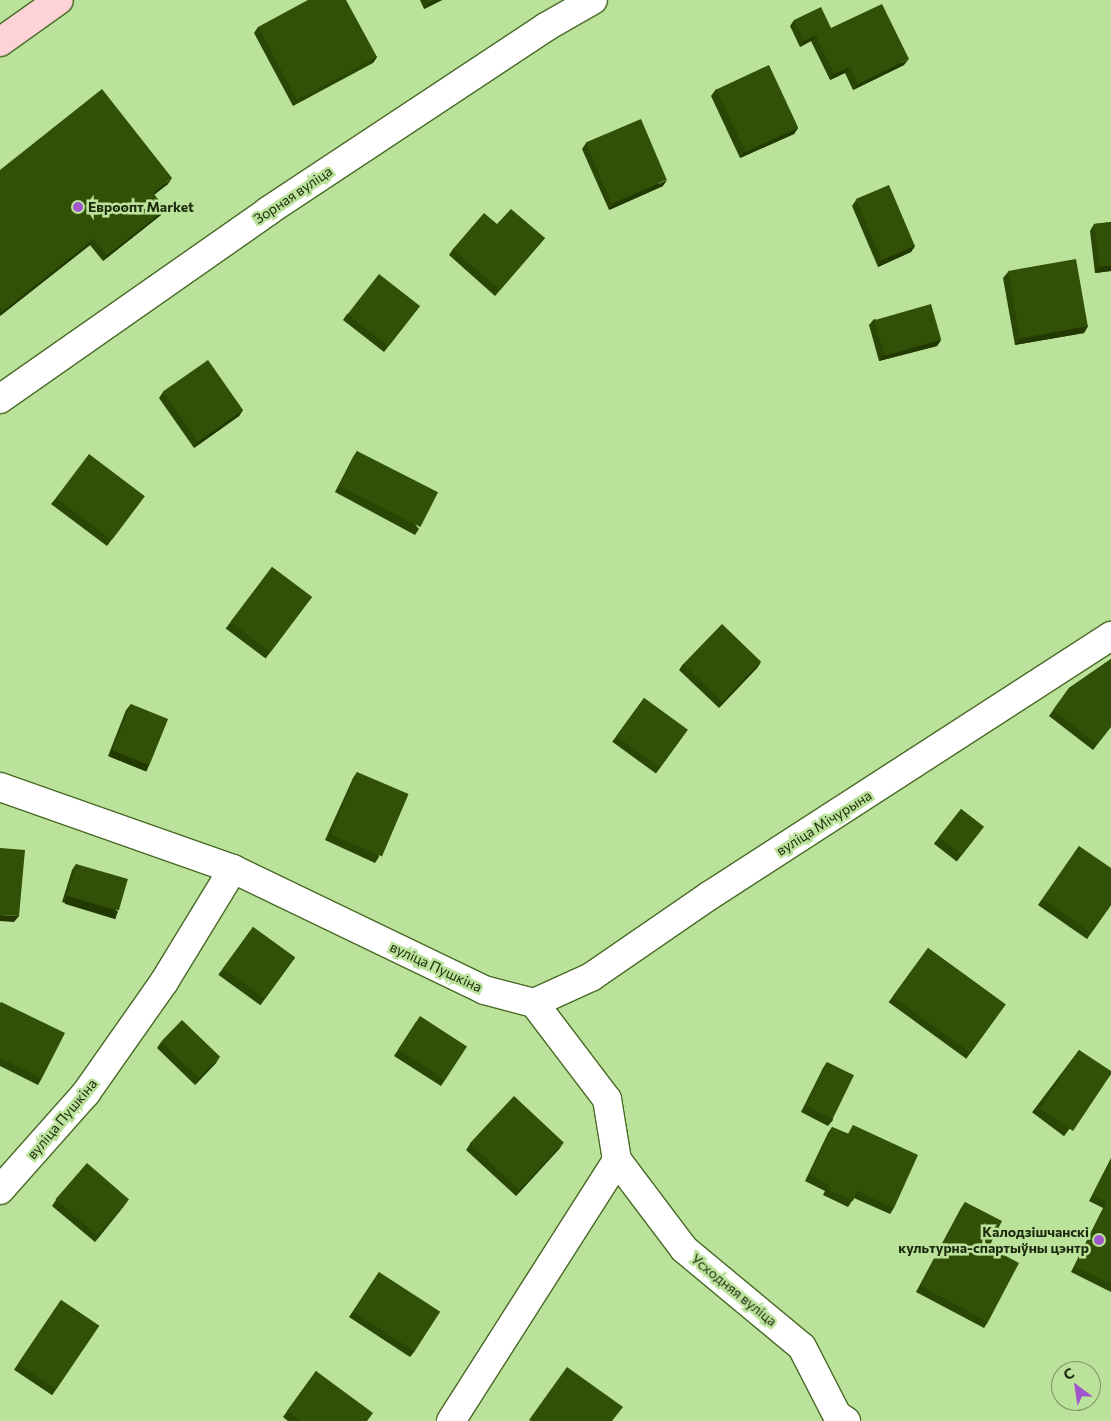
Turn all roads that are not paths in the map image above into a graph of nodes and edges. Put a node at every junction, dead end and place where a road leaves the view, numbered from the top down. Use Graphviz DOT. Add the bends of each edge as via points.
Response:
graph roads {
  1 [pos="59,0"];
  2 [pos="593,0"];
  3 [pos="0,42"];
  4 [pos="0,399"];
  5 [pos="1111,636"];
  6 [pos="0,787"];
  7 [pos="233,869"];
  8 [pos="534,1004"];
  9 [pos="617,1160"];
  10 [pos="0,1190"];
  11 [pos="451,1421"];
  12 [pos="846,1421"];
  1 -- 3 [label="main road"];
  2 -- 4 [label="street, Зорная вуліца" via="546,27 268,211"];
  5 -- 8 [label="street, вуліца Мічурына" via="591,977"];
  6 -- 7 [label="street, вуліца Пушкіна"];
  7 -- 8 [label="street, вуліца Пушкіна" via="484,990"];
  7 -- 10 [label="street, вуліца Пушкіна" via="164,982 86,1093"];
  8 -- 9 [label="street" via="606,1099"];
  9 -- 11 [label="street"];
  9 -- 12 [label="street, Усходняя вуліца" via="684,1249 802,1347 837,1415"];
}
